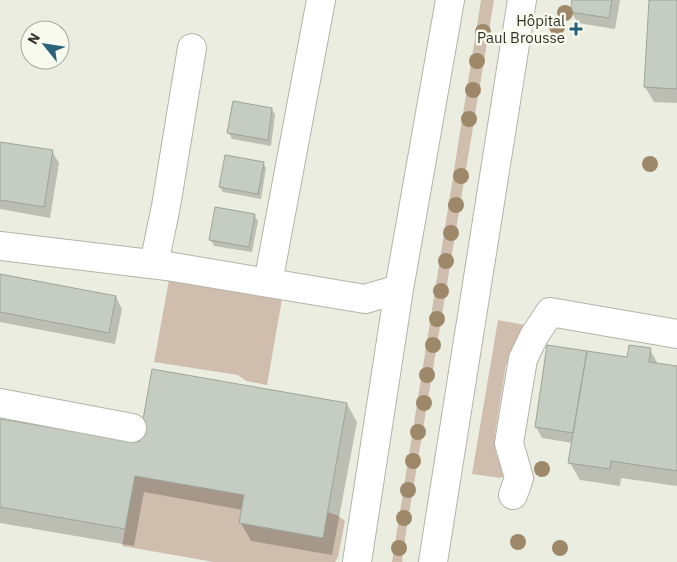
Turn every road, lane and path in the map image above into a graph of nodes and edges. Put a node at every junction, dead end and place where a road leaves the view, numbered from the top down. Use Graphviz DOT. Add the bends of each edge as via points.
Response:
graph roads {
  1 [pos="321,0"];
  2 [pos="450,0"];
  3 [pos="522,0"];
  4 [pos="192,48"];
  5 [pos="0,246"];
  6 [pos="154,264"];
  7 [pos="268,283"];
  8 [pos="399,289"];
  9 [pos="677,334"];
  10 [pos="0,403"];
  11 [pos="132,428"];
  12 [pos="513,495"];
  13 [pos="357,562"];
  14 [pos="433,562"];
  1 -- 7 [label="lane"];
  2 -- 8 [label="lane"];
  3 -- 14 [label="lane"];
  4 -- 6 [label="lane"];
  5 -- 6 [label="lane"];
  6 -- 7 [label="lane"];
  7 -- 8 [label="lane" via="365,299"];
  8 -- 13 [label="lane"];
  9 -- 12 [label="lane" via="550,312 523,359 508,442 519,478"];
  10 -- 11 [label="lane"];
}
